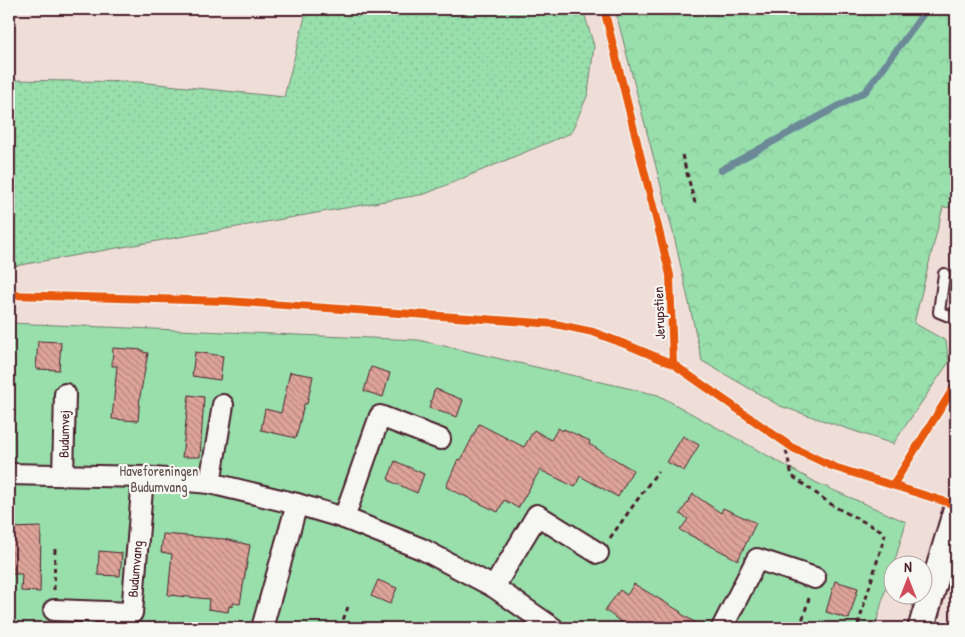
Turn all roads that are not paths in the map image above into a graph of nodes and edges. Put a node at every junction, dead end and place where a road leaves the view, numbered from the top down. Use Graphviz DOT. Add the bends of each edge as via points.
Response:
graph roads {
  1 [pos="944,274"];
  2 [pos="956,318"];
  3 [pos="65,394"];
  4 [pos="223,405"];
  5 [pos="440,439"];
  6 [pos="9,474"];
  7 [pos="63,475"];
  8 [pos="143,478"];
  9 [pos="210,483"];
  10 [pos="297,504"];
  11 [pos="956,511"];
  12 [pos="344,518"];
  13 [pos="598,553"];
  14 [pos="815,578"];
  15 [pos="494,587"];
  16 [pos="54,610"];
  17 [pos="262,628"];
  18 [pos="553,628"];
  19 [pos="722,628"];
  20 [pos="921,628"];
  1 -- 2 [label="lane" via="939,312"];
  3 -- 7 [label="street, Budumvej"];
  4 -- 9 [label="street"];
  5 -- 12 [label="street" via="380,416"];
  6 -- 7 [label="street"];
  7 -- 8 [label="street"];
  8 -- 9 [label="street"];
  8 -- 16 [label="street, Budumvang" via="132,613"];
  9 -- 10 [label="street"];
  10 -- 12 [label="street"];
  10 -- 17 [label="street"];
  11 -- 20 [label="street"];
  12 -- 15 [label="street" via="422,549"];
  13 -- 15 [label="street" via="537,514"];
  14 -- 19 [label="street" via="757,559"];
  15 -- 18 [label="street"];
}
